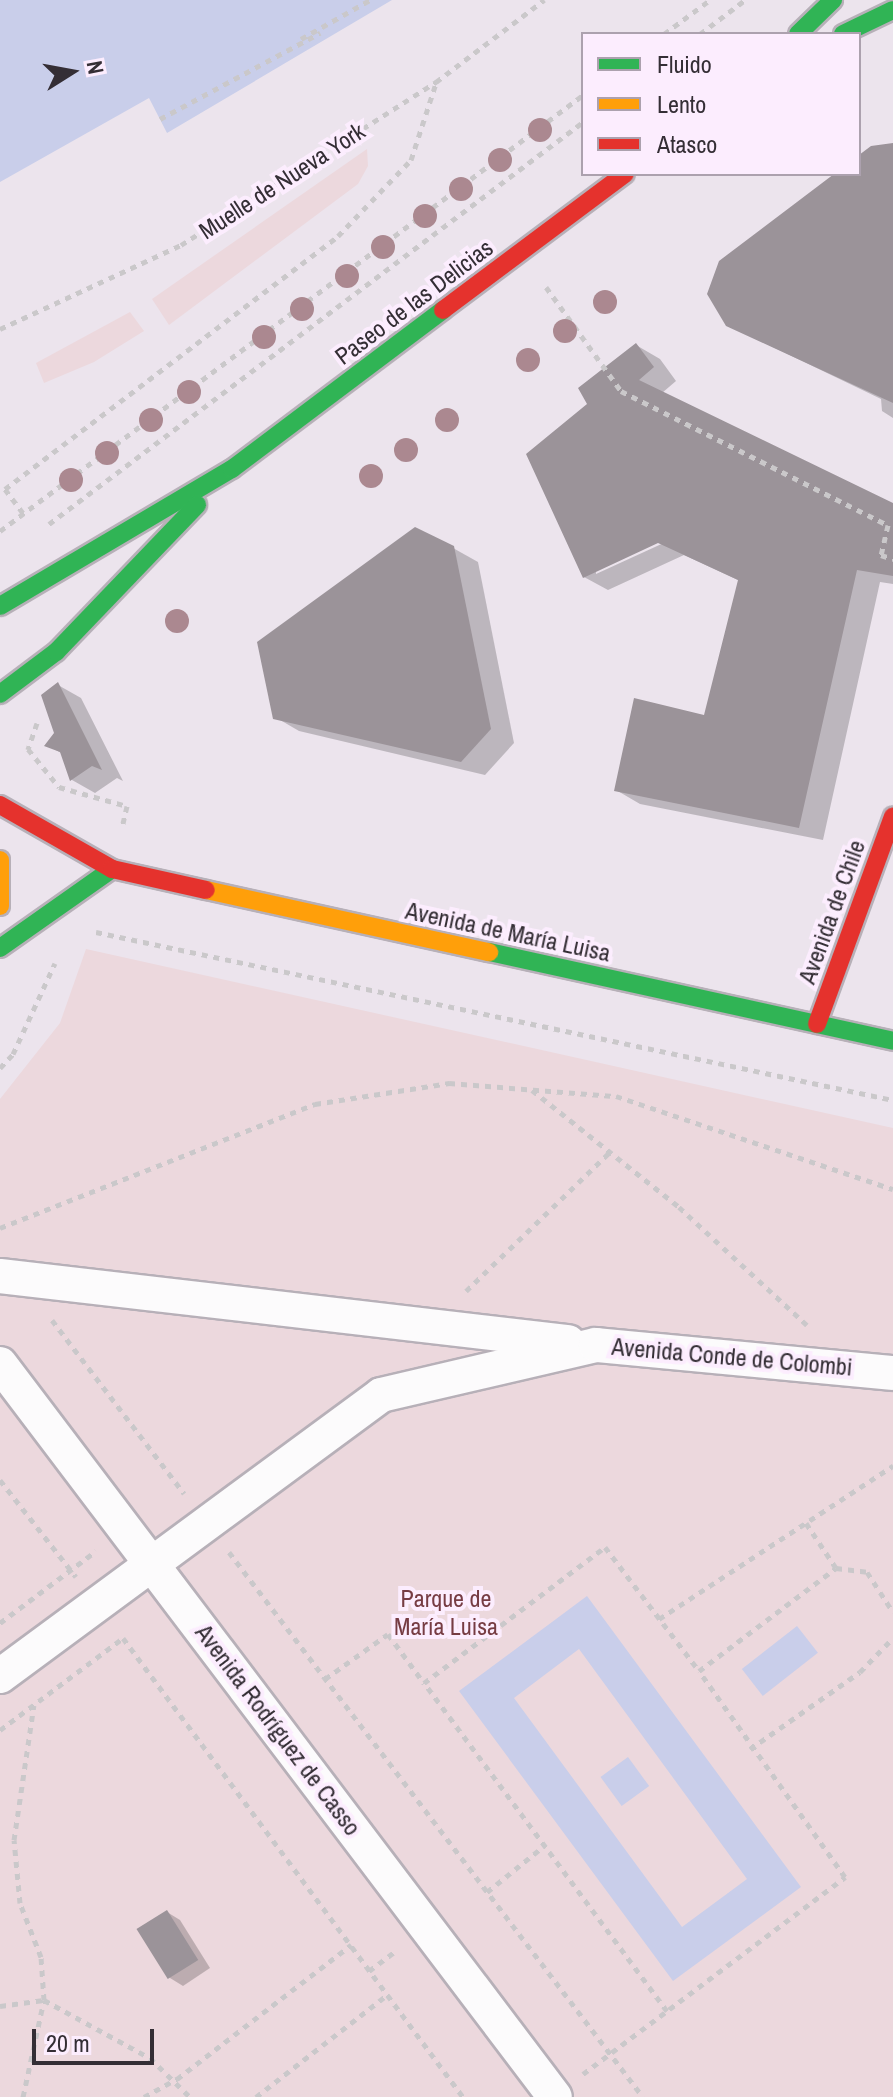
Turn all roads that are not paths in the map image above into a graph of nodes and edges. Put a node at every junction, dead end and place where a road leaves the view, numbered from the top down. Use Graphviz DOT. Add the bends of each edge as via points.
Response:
graph roads {
  1 [pos="833,0"];
  2 [pos="893,10"];
  3 [pos="800,32"];
  4 [pos="847,32"];
  5 [pos="622,176"];
  6 [pos="232,469"];
  7 [pos="0,606"];
  8 [pos="0,694"];
  9 [pos="0,805"];
  10 [pos="893,816"];
  11 [pos="0,860"];
  12 [pos="112,869"];
  13 [pos="0,906"];
  14 [pos="0,948"];
  15 [pos="817,1024"];
  16 [pos="893,1041"];
  17 [pos="10,1277"];
  18 [pos="596,1345"];
  19 [pos="0,1364"];
  20 [pos="893,1373"];
  21 [pos="152,1564"];
  22 [pos="0,1676"];
  23 [pos="555,2096"];
  1 -- 3 [label="main road"];
  2 -- 4 [label="main road"];
  5 -- 6 [label="main road, Paseo de las Delicias"];
  6 -- 7 [label="main road, Paseo de las Delicias"];
  6 -- 8 [label="main road, Paseo de las Delicias" via="56,652"];
  9 -- 12 [label="main road, Avenida de María Luisa"];
  10 -- 15 [label="main road, Avenida de Chile"];
  11 -- 13 [label="main road"];
  12 -- 14 [label="main road"];
  12 -- 15 [label="main road, Avenida de María Luisa"];
  15 -- 16 [label="main road, Avenida de María Luisa"];
  17 -- 18 [label="street"];
  18 -- 20 [label="street, Avenida Conde de Colombi"];
  18 -- 21 [label="street, Avenida Conde de Colombi" via="381,1395"];
  19 -- 21 [label="street, Avenida Rodríguez de Casso"];
  21 -- 22 [label="street, Avenida Conde de Colombi"];
  21 -- 23 [label="street, Avenida Rodríguez de Casso"];
}
